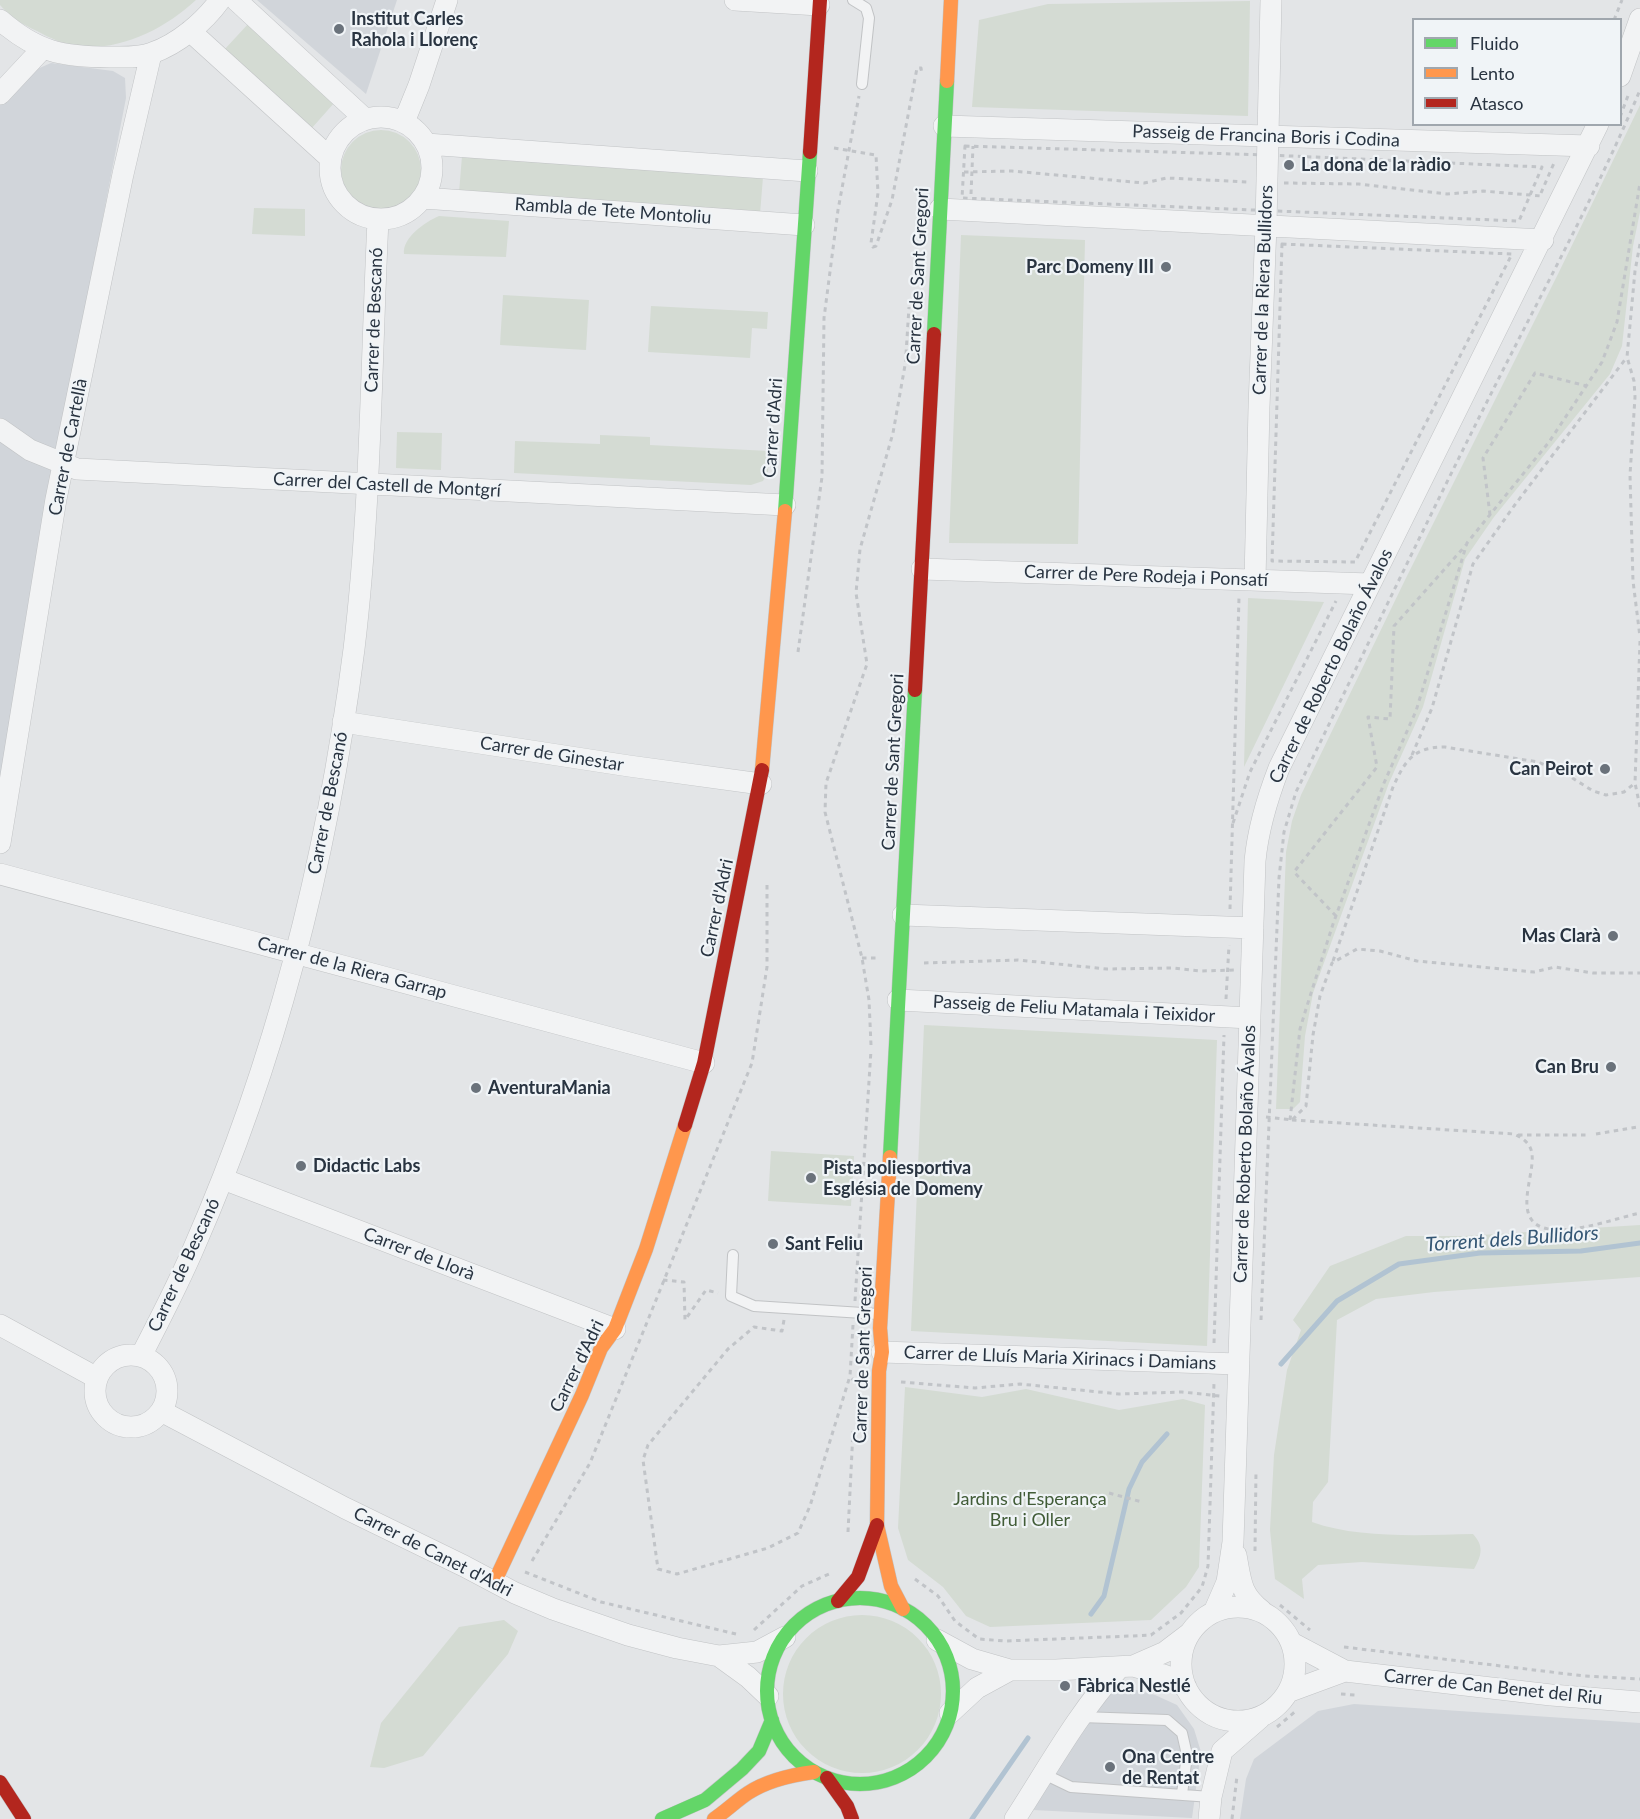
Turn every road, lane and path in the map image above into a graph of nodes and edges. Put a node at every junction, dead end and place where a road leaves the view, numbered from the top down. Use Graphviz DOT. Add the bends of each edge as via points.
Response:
graph roads {
  1 [pos="220,0"];
  2 [pos="236,0"];
  3 [pos="447,0"];
  4 [pos="735,0"];
  5 [pos="853,0"];
  6 [pos="951,0"];
  7 [pos="1271,0"];
  8 [pos="1622,0"];
  9 [pos="820,3"];
  10 [pos="1615,18"];
  11 [pos="1640,19"];
  12 [pos="0,20"];
  13 [pos="190,31"];
  14 [pos="43,48"];
  15 [pos="151,54"];
  16 [pos="1622,70"];
  17 [pos="862,84"];
  18 [pos="921,84"];
  19 [pos="1640,90"];
  20 [pos="0,94"];
  21 [pos="365,119"];
  22 [pos="404,122"];
  23 [pos="944,126"];
  24 [pos="1597,126"];
  25 [pos="973,136"];
  26 [pos="426,144"];
  27 [pos="1268,145"];
  28 [pos="1588,146"];
  29 [pos="809,149"];
  30 [pos="330,158"];
  31 [pos="1542,166"];
  32 [pos="807,171"];
  33 [pos="1640,183"];
  34 [pos="423,198"];
  35 [pos="966,204"];
  36 [pos="940,209"];
  37 [pos="378,220"];
  38 [pos="804,225"];
  39 [pos="1266,225"];
  40 [pos="1543,240"];
  41 [pos="1282,244"];
  42 [pos="1640,244"];
  43 [pos="910,297"];
  44 [pos="1627,357"];
  45 [pos="1587,386"];
  46 [pos="0,429"];
  47 [pos="64,464"];
  48 [pos="368,484"];
  49 [pos="785,505"];
  50 [pos="1490,515"];
  51 [pos="1467,543"];
  52 [pos="922,569"];
  53 [pos="1370,584"];
  54 [pos="1247,586"];
  55 [pos="1327,597"];
  56 [pos="1640,628"];
  57 [pos="1640,639"];
  58 [pos="343,722"];
  59 [pos="1411,757"];
  60 [pos="1635,783"];
  61 [pos="761,784"];
  62 [pos="1640,807"];
  63 [pos="1232,826"];
  64 [pos="0,843"];
  65 [pos="0,874"];
  66 [pos="903,915"];
  67 [pos="1336,916"];
  68 [pos="1230,928"];
  69 [pos="1253,928"];
  70 [pos="295,953"];
  71 [pos="862,958"];
  72 [pos="901,962"];
  73 [pos="1332,963"];
  74 [pos="1228,970"];
  75 [pos="1251,970"];
  76 [pos="1275,972"];
  77 [pos="1640,973"];
  78 [pos="898,1000"];
  79 [pos="1225,1017"];
  80 [pos="1250,1018"];
  81 [pos="704,1063"];
  82 [pos="1268,1117"];
  83 [pos="1291,1120"];
  84 [pos="1638,1127"];
  85 [pos="1596,1134"];
  86 [pos="1517,1135"];
  87 [pos="1588,1135"];
  88 [pos="223,1179"];
  89 [pos="1640,1213"];
  90 [pos="733,1255"];
  91 [pos="663,1280"];
  92 [pos="706,1290"];
  93 [pos="854,1313"];
  94 [pos="881,1314"];
  95 [pos="0,1325"];
  96 [pos="1261,1325"];
  97 [pos="615,1329"];
  98 [pos="882,1352"];
  99 [pos="141,1356"];
  100 [pos="1238,1364"];
  101 [pos="1215,1365"];
  102 [pos="97,1378"];
  103 [pos="855,1382"];
  104 [pos="161,1411"];
  105 [pos="853,1429"];
  106 [pos="1256,1465"];
  107 [pos="1109,1493"];
  108 [pos="1142,1502"];
  109 [pos="877,1525"];
  110 [pos="848,1536"];
  111 [pos="1233,1542"];
  112 [pos="1255,1559"];
  113 [pos="832,1572"];
  114 [pos="525,1573"];
  115 [pos="914,1578"];
  116 [pos="495,1583"];
  117 [pos="838,1601"];
  118 [pos="903,1609"];
  119 [pos="1272,1609"];
  120 [pos="1214,1612"];
  121 [pos="1310,1630"];
  122 [pos="750,1632"];
  123 [pos="1190,1633"];
  124 [pos="739,1635"];
  125 [pos="785,1637"];
  126 [pos="937,1640"];
  127 [pos="1292,1643"];
  128 [pos="1337,1646"];
  129 [pos="719,1656"];
  130 [pos="1126,1667"];
  131 [pos="1010,1670"];
  132 [pos="1352,1672"];
  133 [pos="1640,1679"];
  134 [pos="1186,1687"];
  135 [pos="1337,1694"];
  136 [pos="768,1696"];
  137 [pos="1294,1700"];
  138 [pos="1640,1702"];
  139 [pos="1204,1710"];
  140 [pos="950,1713"];
  141 [pos="1080,1717"];
  142 [pos="772,1719"];
  143 [pos="1267,1722"];
  144 [pos="1222,1751"];
  145 [pos="1044,1774"];
  146 [pos="1238,1774"];
  147 [pos="821,1775"];
  148 [pos="887,1780"];
  149 [pos="0,1782"];
  150 [pos="1182,1794"];
  151 [pos="878,1796"];
  152 [pos="1212,1797"];
  153 [pos="24,1819"];
  154 [pos="662,1819"];
  155 [pos="714,1819"];
  156 [pos="852,1819"];
  157 [pos="1015,1819"];
  158 [pos="1209,1819"];
  159 [pos="1232,1819"];
  1 -- 13 [label="street"];
  2 -- 21 [label="street"];
  3 -- 22 [label="street"];
  4 -- 9 [label="street"];
  5 -- 17 [label="lane" via="866,9 869,18"];
  6 -- 23 [label="main road, Carrer de Sant Gregori"];
  7 -- 27 [label="street, Carrer de la Riera Bullidors"];
  8 -- 10 [label="path"];
  9 -- 29 [label="main road, Carrer d'Adri"];
  11 -- 16 [label="street"];
  12 -- 14 [label="street" via="23,39"];
  13 -- 15 [label="street"];
  13 -- 30 [label="street"];
  14 -- 15 [label="street" via="73,56"];
  14 -- 20 [label="street"];
  15 -- 47 [label="street, Carrer de Cartellà"];
  18 -- 29 [label="path" via="921,68 917,68 892,200 876,246 870,243 878,193 876,155 829,147"];
  19 -- 76 [label="path" via="1296,792 1284,832"];
  21 -- 22 [label="street" via="380,116"];
  21 -- 30 [label="street" via="349,127"];
  22 -- 26 [label="street"];
  23 -- 25 [label="street, Passeig de Francina Boris i Codina"];
  23 -- 36 [label="main road, Carrer de Sant Gregori"];
  24 -- 28 [label="street, Carrer de Roberto Bolaño Ávalos"];
  25 -- 27 [label="street, Passeig de Francina Boris i Codina"];
  25 -- 27 [label="path"];
  25 -- 35 [label="path"];
  25 -- 35 [label="path" via="965,146"];
  26 -- 32 [label="street"];
  26 -- 34 [label="street" via="432,161 430,182"];
  27 -- 28 [label="street, Passeig de Francina Boris i Codina"];
  27 -- 31 [label="path"];
  27 -- 39 [label="street, Carrer de la Riera Bullidors"];
  28 -- 40 [label="street, Carrer de Roberto Bolaño Ávalos"];
  29 -- 32 [label="main road, Carrer d'Adri"];
  30 -- 37 [label="street" via="333,187 342,202 356,214"];
  32 -- 38 [label="main road, Carrer d'Adri"];
  33 -- 45 [label="path" via="1617,322 1602,362"];
  34 -- 37 [label="street" via="409,212"];
  34 -- 38 [label="street, Rambla de Tete Montoliu"];
  35 -- 36 [label="street"];
  35 -- 39 [label="street"];
  36 -- 52 [label="main road, Carrer de Sant Gregori"];
  37 -- 48 [label="street, Carrer de Bescanó"];
  38 -- 49 [label="main road, Carrer d'Adri"];
  39 -- 40 [label="street"];
  39 -- 54 [label="street, Carrer de la Riera Bullidors"];
  40 -- 53 [label="street, Carrer de Roberto Bolaño Ávalos"];
  41 -- 41 [label="path" via="1512,254 1355,562 1272,561"];
  42 -- 44 [label="path"];
  43 -- 71 [label="path" via="906,362 893,433 860,549 856,592 867,664 826,783 825,812"];
  44 -- 56 [label="path" via="1635,397 1630,475 1633,581"];
  44 -- 59 [label="path" via="1473,564 1432,708"];
  45 -- 50 [label="path" via="1549,442"];
  45 -- 50 [label="path" via="1535,373 1483,458"];
  46 -- 47 [label="street, Carrer del Castell de Montgrí" via="30,450"];
  47 -- 48 [label="street, Carrer del Castell de Montgrí" via="77,469"];
  47 -- 64 [label="street, Carrer de Cartellà"];
  48 -- 49 [label="street, Carrer del Castell de Montgrí"];
  48 -- 58 [label="street, Carrer de Bescanó"];
  49 -- 61 [label="main road, Carrer d'Adri"];
  50 -- 51 [label="path"];
  51 -- 67 [label="path" via="1416,711 1384,783"];
  51 -- 67 [label="path" via="1394,626 1390,719 1368,717 1377,767 1294,872"];
  52 -- 54 [label="street, Carrer de Pere Rodeja i Ponsatí"];
  52 -- 66 [label="main road, Carrer de Sant Gregori"];
  53 -- 54 [label="street, Carrer de Pere Rodeja i Ponsatí"];
  53 -- 69 [label="street, Carrer de Roberto Bolaño Ávalos" via="1269,792 1256,847"];
  54 -- 63 [label="path"];
  55 -- 63 [label="path" via="1338,598 1250,772"];
  56 -- 57 [label="path"];
  57 -- 60 [label="path"];
  58 -- 61 [label="street, Carrer de Ginestar"];
  58 -- 70 [label="street, Carrer de Bescanó" via="319,857"];
  59 -- 60 [label="path" via="1425,749 1444,747 1538,762 1606,795 1624,792"];
  59 -- 73 [label="path" via="1394,787"];
  60 -- 62 [label="path"];
  61 -- 81 [label="main road, Carrer d'Adri"];
  63 -- 68 [label="path"];
  65 -- 70 [label="street, Carrer de la Riera Garrap"];
  66 -- 68 [label="street"];
  66 -- 72 [label="main road, Carrer de Sant Gregori"];
  67 -- 83 [label="path" via="1300,1029"];
  68 -- 69 [label="street"];
  68 -- 74 [label="path"];
  69 -- 75 [label="street, Carrer de Roberto Bolaño Ávalos"];
  70 -- 81 [label="street, Carrer de la Riera Garrap"];
  70 -- 88 [label="street, Carrer de Bescanó" via="261,1074"];
  71 -- 72 [label="path"];
  71 -- 93 [label="path" via="871,1047"];
  72 -- 74 [label="path" via="1018,960 1107,969"];
  72 -- 78 [label="main road, Carrer de Sant Gregori"];
  73 -- 77 [label="path" via="1357,949 1417,961 1534,972 1555,967 1593,973"];
  73 -- 83 [label="path" via="1312,1035 1306,1106"];
  74 -- 75 [label="path"];
  74 -- 79 [label="path"];
  75 -- 76 [label="path"];
  75 -- 80 [label="street, Carrer de Roberto Bolaño Ávalos"];
  76 -- 82 [label="path"];
  78 -- 79 [label="street, Passeig de Feliu Matamala i Teixidor"];
  78 -- 94 [label="main road, Carrer de Sant Gregori"];
  79 -- 80 [label="street, Passeig de Feliu Matamala i Teixidor"];
  79 -- 101 [label="path"];
  80 -- 100 [label="street, Carrer de Roberto Bolaño Ávalos"];
  81 -- 97 [label="main road, Carrer d'Adri" via="646,1249"];
  82 -- 83 [label="path"];
  82 -- 96 [label="path"];
  83 -- 86 [label="path"];
  84 -- 85 [label="path"];
  86 -- 87 [label="path"];
  86 -- 89 [label="path" via="1532,1152 1527,1204 1538,1223 1560,1230"];
  88 -- 97 [label="street, Carrer de Llorà"];
  88 -- 99 [label="street, Carrer de Bescanó"];
  90 -- 93 [label="lane" via="731,1296 754,1306"];
  91 -- 92 [label="path" via="684,1282 685,1320"];
  93 -- 94 [label="lane"];
  93 -- 103 [label="path" via="850,1376"];
  94 -- 98 [label="main road, Carrer de Sant Gregori"];
  95 -- 102 [label="street"];
  97 -- 116 [label="main road, Carrer d'Adri" via="601,1348"];
  98 -- 101 [label="street, Carrer de Lluís Maria Xirinacs i Damians"];
  98 -- 109 [label="main road, Carrer de Sant Gregori"];
  99 -- 102 [label="street" via="120,1356 110,1361"];
  99 -- 104 [label="street" via="151,1361 165,1379 166,1401"];
  100 -- 101 [label="street, Carrer de Lluís Maria Xirinacs i Damians"];
  100 -- 111 [label="street, Carrer de Roberto Bolaño Ávalos"];
  101 -- 115 [label="path" via="1208,1566 1202,1587 1181,1613 1151,1635 979,1639 955,1621 938,1596"];
  102 -- 104 [label="street" via="94,1389 101,1412 120,1426 143,1425"];
  104 -- 116 [label="street, Carrer de Canet d'Adri"];
  105 -- 110 [label="path"];
  106 -- 112 [label="path"];
  107 -- 108 [label="path"];
  109 -- 117 [label="main road, Carrer de Sant Gregori" via="858,1577"];
  109 -- 118 [label="main road, Carrer de Sant Gregori" via="891,1586"];
  111 -- 119 [label="street, Carrer de Roberto Bolaño Ávalos" via="1243,1592 1252,1603"];
  111 -- 120 [label="street, Carrer de Roberto Bolaño Ávalos" via="1227,1582"];
  113 -- 122 [label="path" via="802,1586"];
  114 -- 124 [label="path" via="601,1602"];
  116 -- 129 [label="street, Carrer de Canet d'Adri" via="553,1610 616,1631"];
  117 -- 118 [label="main road" via="871,1599"];
  117 -- 125 [label="main road" via="811,1613"];
  118 -- 126 [label="main road" via="922,1622"];
  119 -- 120 [label="street" via="1236,1606"];
  119 -- 121 [label="path"];
  119 -- 127 [label="street"];
  120 -- 123 [label="street"];
  123 -- 130 [label="street" via="1166,1652"];
  123 -- 134 [label="street" via="1181,1659"];
  125 -- 129 [label="street, Carrer de Canet d'Adri" via="757,1652"];
  125 -- 136 [label="main road" via="773,1662"];
  126 -- 131 [label="street" via="972,1659"];
  126 -- 140 [label="main road" via="951,1675"];
  127 -- 132 [label="street, Carrer de Can Benet del Riu"];
  127 -- 137 [label="street"];
  128 -- 133 [label="path"];
  129 -- 136 [label="street, Carrer de Canet d'Adri"];
  130 -- 131 [label="street"];
  130 -- 134 [label="street" via="1164,1675"];
  130 -- 141 [label="street" via="1099,1690"];
  131 -- 140 [label="street" via="977,1688"];
  132 -- 135 [label="path" via="1355,1695"];
  132 -- 137 [label="street, Carrer de Can Benet del Riu"];
  132 -- 138 [label="street, Carrer de Can Benet del Riu"];
  134 -- 139 [label="street"];
  136 -- 142 [label="main road"];
  137 -- 143 [label="street" via="1278,1705"];
  137 -- 143 [label="path" via="1278,1726"];
  139 -- 143 [label="street" via="1218,1718"];
  139 -- 144 [label="street"];
  140 -- 148 [label="main road" via="944,1731 928,1755"];
  141 -- 145 [label="street"];
  141 -- 150 [label="lane" via="1167,1720 1182,1732 1187,1755"];
  142 -- 147 [label="main road" via="788,1750"];
  142 -- 154 [label="main road" via="759,1751 742,1769 705,1800"];
  143 -- 144 [label="street"];
  144 -- 152 [label="street"];
  145 -- 150 [label="lane" via="1071,1787"];
  145 -- 157 [label="street"];
  146 -- 159 [label="path"];
  147 -- 148 [label="main road" via="844,1783"];
  147 -- 155 [label="main road" via="791,1775 774,1780 748,1793"];
  147 -- 156 [label="main road" via="847,1806"];
  148 -- 151 [label="main road"];
  149 -- 153 [label="main road"];
  150 -- 152 [label="lane"];
  152 -- 158 [label="street"];
}
